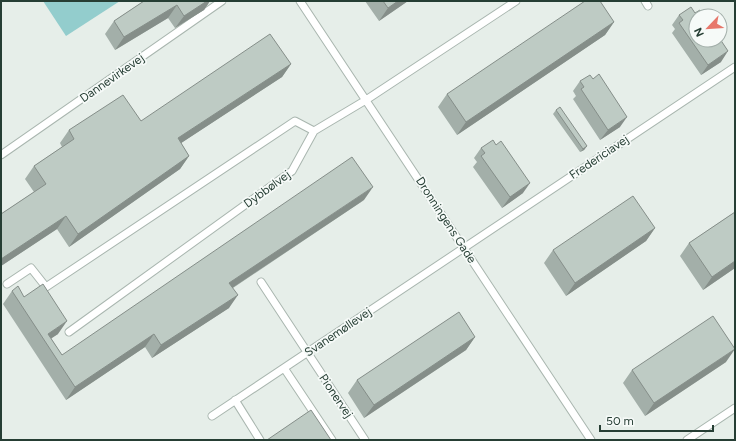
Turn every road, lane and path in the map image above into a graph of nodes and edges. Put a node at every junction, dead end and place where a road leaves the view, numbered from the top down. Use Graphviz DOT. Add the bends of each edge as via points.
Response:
graph roads {
  1 [pos="222,1"];
  2 [pos="300,1"];
  3 [pos="516,1"];
  4 [pos="735,67"];
  5 [pos="366,100"];
  6 [pos="314,131"];
  7 [pos="1,155"];
  8 [pos="464,248"];
  9 [pos="261,282"];
  10 [pos="7,284"];
  11 [pos="69,332"];
  12 [pos="307,352"];
  13 [pos="284,368"];
  14 [pos="235,400"];
  15 [pos="735,408"];
  16 [pos="212,416"];
  17 [pos="260,440"];
  18 [pos="332,440"];
  19 [pos="365,440"];
  20 [pos="591,440"];
  21 [pos="687,440"];
  1 -- 7 [label="lane, Dannevirkevej"];
  2 -- 5 [label="lane, Dronningens Gade"];
  3 -- 5 [label="lane, Dybbølvej"];
  4 -- 8 [label="lane, Fredericiavej"];
  5 -- 6 [label="lane, Dybbølvej"];
  5 -- 8 [label="lane, Dronningens Gade"];
  6 -- 10 [label="lane" via="295,121 46,287 31,268"];
  6 -- 11 [label="lane, Dybbølvej" via="292,170"];
  8 -- 12 [label="lane, Svanemøllevej"];
  8 -- 20 [label="lane, Dronningens Gade"];
  9 -- 12 [label="lane, Pionervej"];
  12 -- 13 [label="lane, Svanemøllevej"];
  12 -- 19 [label="lane, Pionervej"];
  13 -- 14 [label="lane, Svanemøllevej"];
  13 -- 18 [label="lane"];
  14 -- 16 [label="lane, Svanemøllevej"];
  14 -- 17 [label="lane"];
  15 -- 21 [label="lane"];
}
